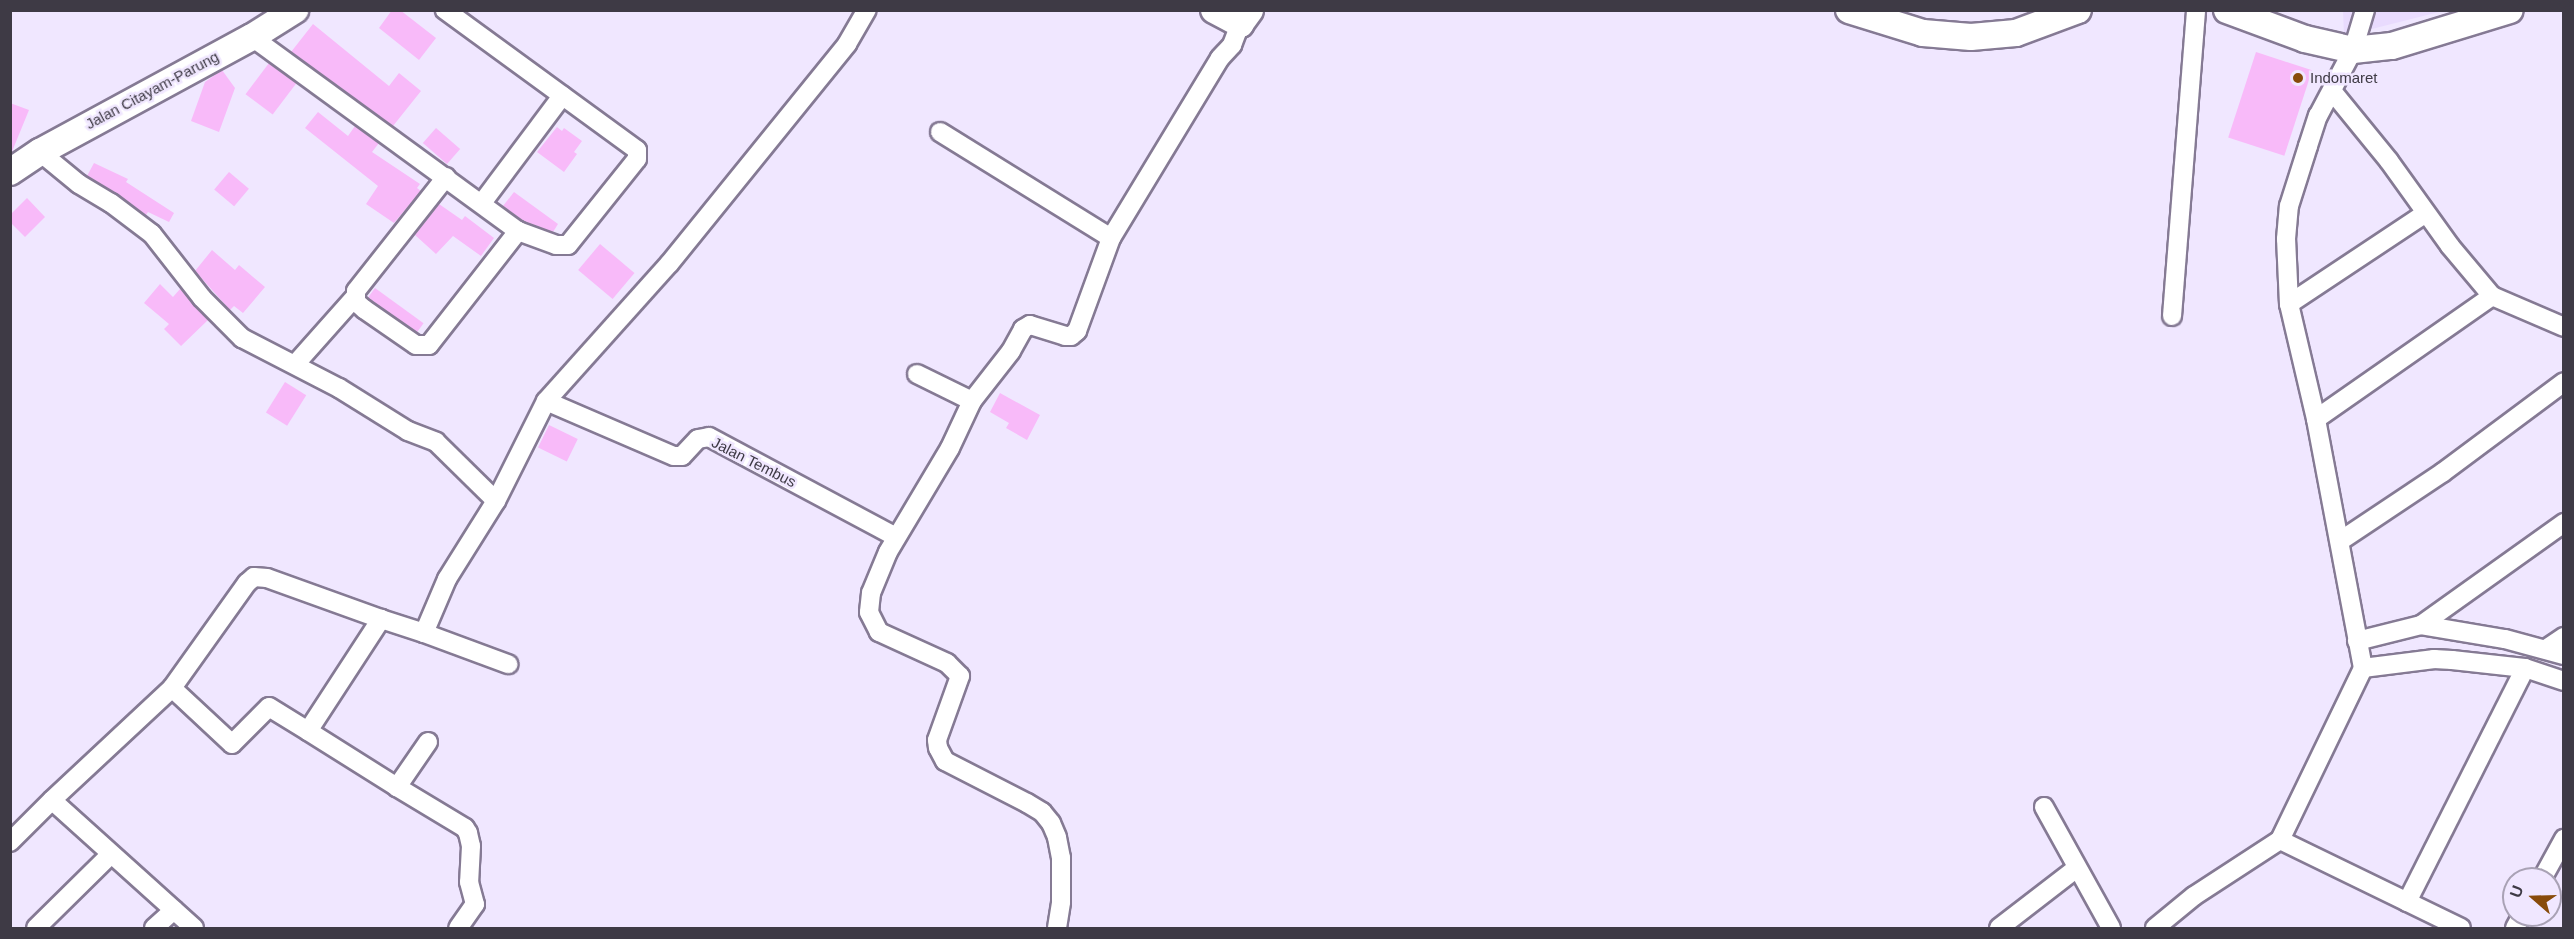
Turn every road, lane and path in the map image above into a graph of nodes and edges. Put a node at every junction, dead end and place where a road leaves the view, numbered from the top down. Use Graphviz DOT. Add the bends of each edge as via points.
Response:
graph roads {
  1 [pos="295,10"];
  2 [pos="446,10"];
  3 [pos="867,10"];
  4 [pos="1214,10"];
  5 [pos="1849,10"];
  6 [pos="2196,10"];
  7 [pos="2228,10"];
  8 [pos="2365,10"];
  9 [pos="2510,10"];
  10 [pos="2066,13"];
  11 [pos="1245,17"];
  12 [pos="252,37"];
  13 [pos="2353,50"];
  14 [pos="2332,91"];
  15 [pos="562,96"];
  16 [pos="940,132"];
  17 [pos="40,152"];
  18 [pos="10,172"];
  19 [pos="446,177"];
  20 [pos="482,203"];
  21 [pos="2426,213"];
  22 [pos="518,231"];
  23 [pos="1111,238"];
  24 [pos="2492,296"];
  25 [pos="354,297"];
  26 [pos="2289,303"];
  27 [pos="2172,316"];
  28 [pos="2564,327"];
  29 [pos="298,360"];
  30 [pos="917,374"];
  31 [pos="2564,382"];
  32 [pos="546,401"];
  33 [pos="972,401"];
  34 [pos="2316,419"];
  35 [pos="496,501"];
  36 [pos="2564,523"];
  37 [pos="896,537"];
  38 [pos="2340,541"];
  39 [pos="381,619"];
  40 [pos="2421,625"];
  41 [pos="423,633"];
  42 [pos="2564,637"];
  43 [pos="2356,641"];
  44 [pos="2546,649"];
  45 [pos="2564,655"];
  46 [pos="508,664"];
  47 [pos="2363,668"];
  48 [pos="2525,668"];
  49 [pos="2564,681"];
  50 [pos="172,688"];
  51 [pos="308,731"];
  52 [pos="428,741"];
  53 [pos="397,787"];
  54 [pos="52,800"];
  55 [pos="2044,807"];
  56 [pos="2564,839"];
  57 [pos="2280,840"];
  58 [pos="10,842"];
  59 [pos="110,855"];
  60 [pos="2549,867"];
  61 [pos="2077,868"];
  62 [pos="2407,902"];
  63 [pos="174,909"];
  64 [pos="36,928"];
  65 [pos="154,928"];
  66 [pos="194,928"];
  67 [pos="458,928"];
  68 [pos="1057,928"];
  69 [pos="1999,928"];
  70 [pos="2111,928"];
  71 [pos="2155,928"];
  72 [pos="2461,928"];
  1 -- 12 [label="main road, Jalan Citayam-Parung"];
  2 -- 15 [label="street"];
  3 -- 32 [label="street" via="847,44 669,264"];
  4 -- 11 [label="main road"];
  5 -- 10 [label="main road" via="1923,33 1950,37 2016,33"];
  6 -- 27 [label="street"];
  7 -- 13 [label="main road" via="2305,39"];
  8 -- 13 [label="street"];
  9 -- 13 [label="main road" via="2392,46"];
  11 -- 23 [label="street" via="1232,45 1220,58"];
  12 -- 17 [label="main road, Jalan Citayam-Parung"];
  12 -- 19 [label="street"];
  13 -- 14 [label="street"];
  14 -- 21 [label="street"];
  14 -- 26 [label="street" via="2318,116 2289,206"];
  15 -- 20 [label="street"];
  15 -- 22 [label="street" via="637,150 637,159 568,245 556,245"];
  16 -- 23 [label="street"];
  17 -- 18 [label="main road, Jalan Citayam-Parung"];
  17 -- 35 [label="street" via="152,234 202,298 242,338 339,388 408,431 436,442"];
  19 -- 20 [label="street"];
  19 -- 25 [label="street"];
  20 -- 22 [label="street"];
  21 -- 24 [label="street"];
  21 -- 26 [label="street"];
  22 -- 25 [label="street" via="429,345 416,345 364,309"];
  23 -- 33 [label="street" via="1077,331 1065,336 1026,326"];
  24 -- 28 [label="street"];
  24 -- 34 [label="street"];
  25 -- 29 [label="street"];
  26 -- 34 [label="street"];
  30 -- 33 [label="street"];
  31 -- 38 [label="street" via="2442,474"];
  32 -- 35 [label="street"];
  32 -- 37 [label="street, Jalan Tembus" via="674,456 682,456 698,439 709,437"];
  33 -- 37 [label="street" via="950,448"];
  34 -- 38 [label="street"];
  35 -- 41 [label="street" via="447,579"];
  36 -- 40 [label="street"];
  37 -- 68 [label="street" via="871,593 871,620 886,637 947,663 960,676 938,740 945,761 1027,803 1051,823 1061,858"];
  38 -- 43 [label="street"];
  39 -- 41 [label="street"];
  39 -- 50 [label="street" via="267,578 254,577"];
  39 -- 51 [label="street"];
  40 -- 43 [label="street"];
  40 -- 44 [label="street"];
  41 -- 46 [label="street"];
  42 -- 44 [label="street"];
  43 -- 47 [label="street"];
  44 -- 45 [label="street"];
  47 -- 48 [label="street" via="2434,659"];
  47 -- 57 [label="street"];
  48 -- 49 [label="street"];
  48 -- 62 [label="street"];
  50 -- 51 [label="street" via="232,744 268,707"];
  50 -- 54 [label="street"];
  51 -- 53 [label="street"];
  52 -- 53 [label="street"];
  53 -- 67 [label="street" via="468,833 469,882 475,904"];
  54 -- 58 [label="street"];
  54 -- 59 [label="street"];
  55 -- 61 [label="street"];
  56 -- 60 [label="street"];
  57 -- 62 [label="street"];
  57 -- 71 [label="street" via="2194,896"];
  59 -- 63 [label="street"];
  59 -- 64 [label="street"];
  61 -- 69 [label="street"];
  61 -- 70 [label="street"];
  62 -- 72 [label="street"];
  63 -- 65 [label="street"];
  63 -- 66 [label="street"];
}
